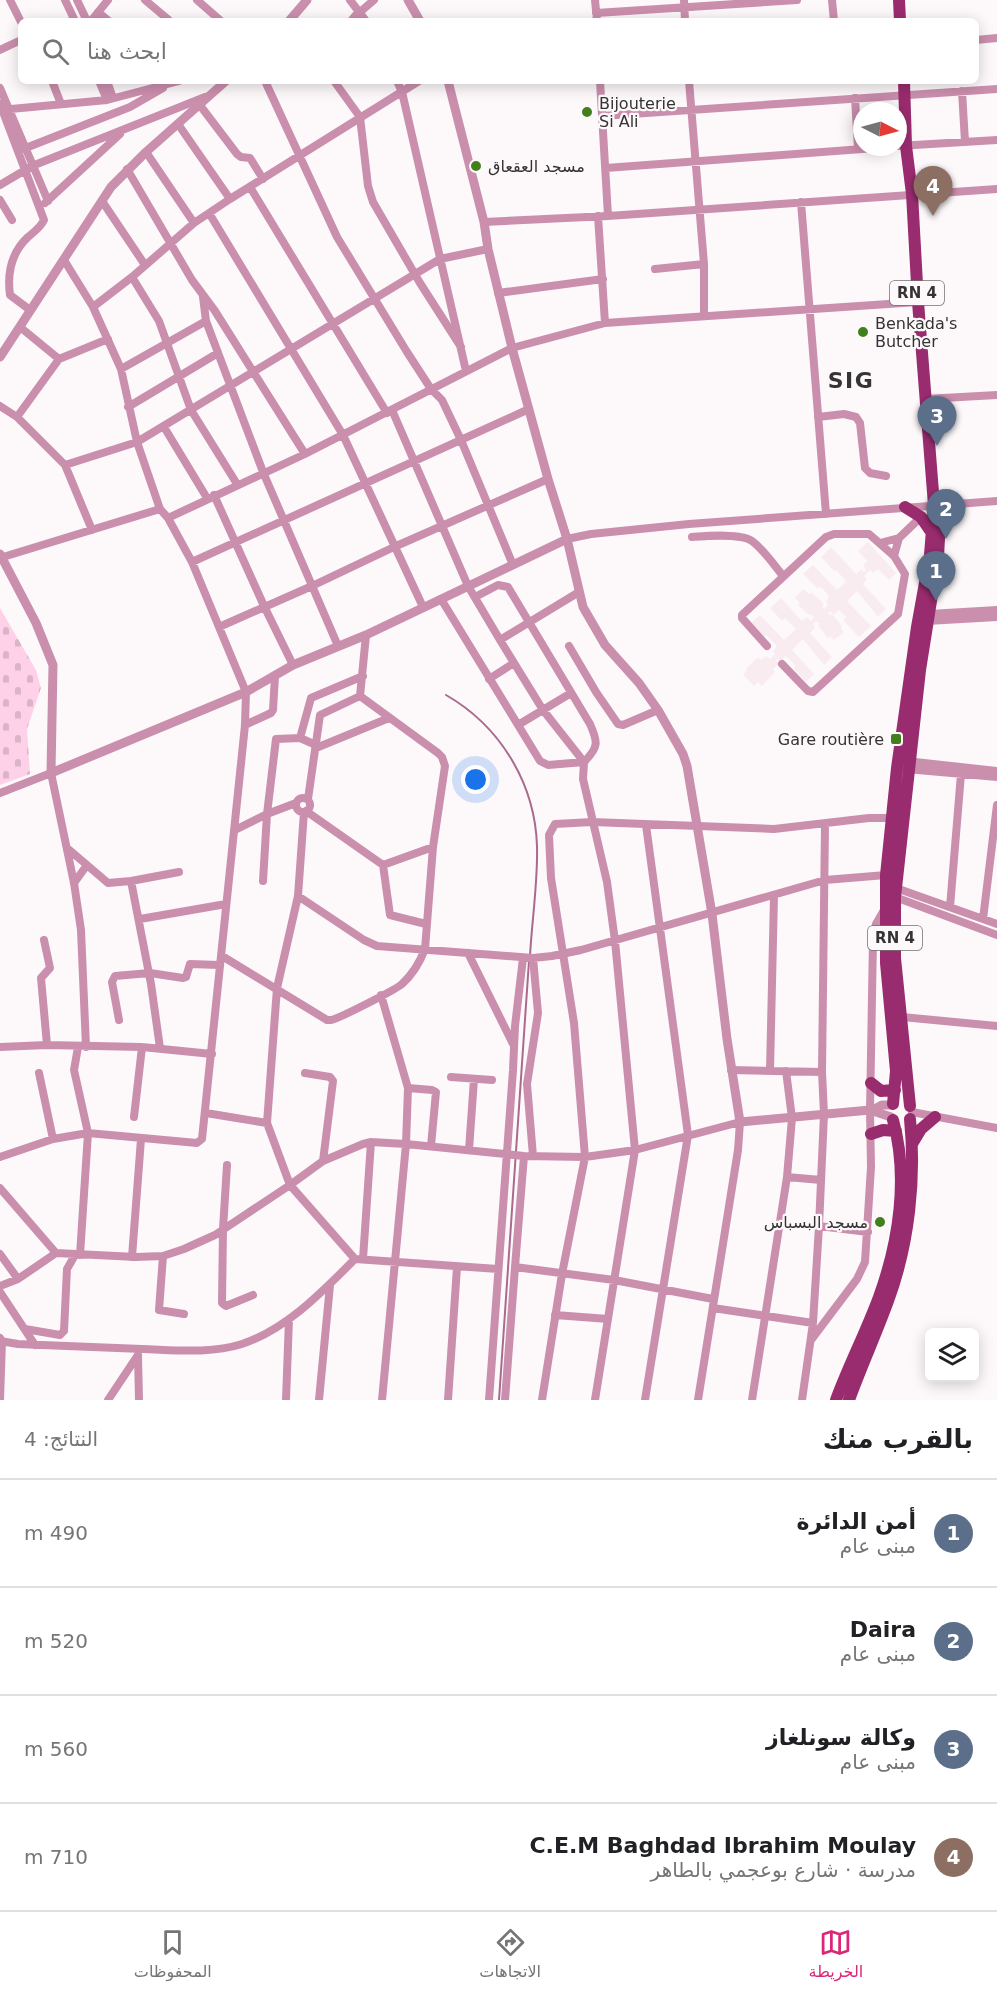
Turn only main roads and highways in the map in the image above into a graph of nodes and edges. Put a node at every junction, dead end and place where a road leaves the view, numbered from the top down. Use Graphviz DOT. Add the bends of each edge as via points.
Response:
graph roads {
  1 [pos="899,0"];
  2 [pos="900,18"];
  3 [pos="904,84"];
  4 [pos="904,102"];
  5 [pos="904,156"];
  6 [pos="958,504"];
  7 [pos="904,507"];
  8 [pos="936,534"];
  9 [pos="904,765"];
  10 [pos="872,1083"];
  11 [pos="895,1090"];
  12 [pos="911,1112"];
  13 [pos="893,1115"];
  14 [pos="934,1117"];
  15 [pos="871,1134"];
  16 [pos="912,1145"];
  17 [pos="836,1400"];
  18 [pos="849,1400"];
  1 -- 2 [label="main road"];
  3 -- 4 [label="main road, RN 4"];
  5 -- 8 [label="main road, RN 4" via="912,194"];
  6 -- 8 [label="main road"];
  7 -- 8 [label="main road" via="921,517"];
  8 -- 9 [label="main road, RN 4"];
  8 -- 9 [label="main road, RN 4" via="928,617"];
  9 -- 11 [label="main road, RN 4" via="891,818 885,908"];
  9 -- 12 [label="main road, RN 4" via="895,958"];
  10 -- 11 [label="main road" via="882,1091"];
  11 -- 13 [label="main road, RN 4"];
  12 -- 13 [label="main road" via="902,1123"];
  12 -- 13 [label="main road" via="902,1101"];
  12 -- 16 [label="main road, RN 4"];
  13 -- 15 [label="main road" via="883,1130"];
  13 -- 17 [label="main road, RN 4" via="900,1154 898,1217 879,1297"];
  14 -- 16 [label="main road"];
  16 -- 18 [label="main road, RN 4" via="907,1220 898,1269"];
}
